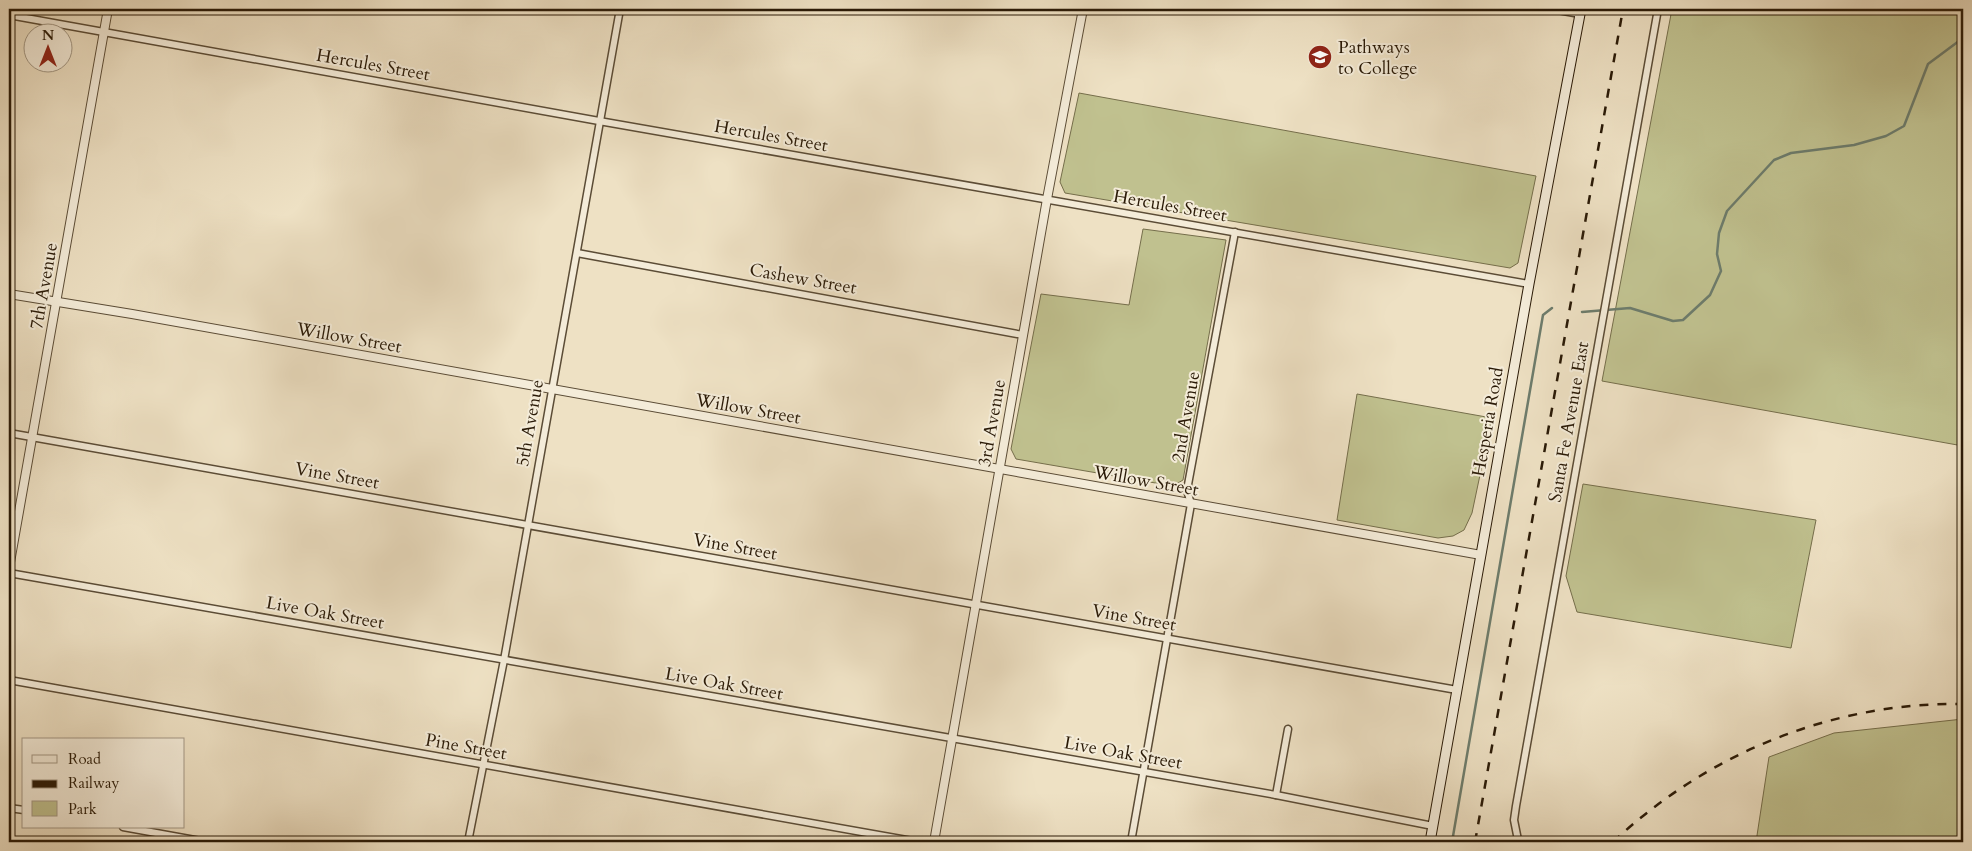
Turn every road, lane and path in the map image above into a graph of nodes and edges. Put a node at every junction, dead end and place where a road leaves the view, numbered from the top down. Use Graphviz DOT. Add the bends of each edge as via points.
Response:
graph roads {
  1 [pos="108,9"];
  2 [pos="620,9"];
  3 [pos="1083,9"];
  4 [pos="1552,9"];
  5 [pos="1658,9"];
  6 [pos="1580,12"];
  7 [pos="9,14"];
  8 [pos="103,31"];
  9 [pos="600,121"];
  10 [pos="1047,199"];
  11 [pos="1235,232"];
  12 [pos="577,253"];
  13 [pos="1529,284"];
  14 [pos="9,294"];
  15 [pos="56,302"];
  16 [pos="1023,335"];
  17 [pos="551,389"];
  18 [pos="9,433"];
  19 [pos="33,437"];
  20 [pos="999,470"];
  21 [pos="1191,504"];
  22 [pos="527,526"];
  23 [pos="1481,555"];
  24 [pos="9,568"];
  25 [pos="9,573"];
  26 [pos="975,605"];
  27 [pos="1167,639"];
  28 [pos="504,660"];
  29 [pos="9,680"];
  30 [pos="1457,690"];
  31 [pos="1288,729"];
  32 [pos="951,739"];
  33 [pos="483,765"];
  34 [pos="1143,772"];
  35 [pos="1276,795"];
  36 [pos="9,808"];
  37 [pos="22,810"];
  38 [pos="1433,826"];
  39 [pos="129,828"];
  40 [pos="1518,840"];
  41 [pos="206,842"];
  42 [pos="468,842"];
  43 [pos="918,842"];
  44 [pos="934,842"];
  45 [pos="1132,842"];
  46 [pos="1430,842"];
  1 -- 8 [label="street, 7th Avenue"];
  2 -- 9 [label="street, 5th Avenue"];
  3 -- 10 [label="street, 3rd Avenue"];
  4 -- 6 [label="street"];
  5 -- 40 [label="street, Santa Fe Avenue East" via="1516,806 1514,820"];
  6 -- 13 [label="main road, Hesperia Road"];
  7 -- 8 [label="street, Hercules Street"];
  8 -- 9 [label="street, Hercules Street"];
  8 -- 15 [label="street, 7th Avenue"];
  9 -- 10 [label="street, Hercules Street"];
  9 -- 12 [label="street, 5th Avenue"];
  10 -- 11 [label="street, Hercules Street"];
  10 -- 16 [label="street, 3rd Avenue"];
  11 -- 13 [label="street, Hercules Street"];
  11 -- 21 [label="street, 2nd Avenue" via="1187,490"];
  12 -- 16 [label="street, Cashew Street"];
  12 -- 17 [label="street, 5th Avenue"];
  13 -- 23 [label="main road, Hesperia Road"];
  14 -- 15 [label="street, Willow Street"];
  15 -- 17 [label="street, Willow Street"];
  15 -- 19 [label="street, 7th Avenue"];
  16 -- 20 [label="street, 3rd Avenue"];
  17 -- 20 [label="street, Willow Street"];
  17 -- 22 [label="street, 5th Avenue"];
  18 -- 19 [label="street, Vine Street"];
  19 -- 22 [label="street, Vine Street"];
  19 -- 24 [label="street, 7th Avenue"];
  20 -- 21 [label="street, Willow Street"];
  20 -- 26 [label="street, 3rd Avenue"];
  21 -- 23 [label="street, Willow Street"];
  21 -- 27 [label="street, 2nd Avenue"];
  22 -- 26 [label="street, Vine Street"];
  22 -- 28 [label="street, 5th Avenue"];
  23 -- 30 [label="main road, Hesperia Road"];
  25 -- 28 [label="street, Live Oak Street"];
  26 -- 27 [label="street, Vine Street"];
  26 -- 32 [label="street, 3rd Avenue"];
  27 -- 30 [label="street, Vine Street"];
  27 -- 34 [label="street, 2nd Avenue"];
  28 -- 32 [label="street, Live Oak Street"];
  28 -- 33 [label="street, 5th Avenue"];
  29 -- 33 [label="street, Pine Street"];
  30 -- 38 [label="main road, Hesperia Road"];
  31 -- 35 [label="street"];
  32 -- 34 [label="street, Live Oak Street"];
  32 -- 44 [label="street, 3rd Avenue"];
  33 -- 42 [label="street, 5th Avenue"];
  33 -- 43 [label="street, Pine Street"];
  34 -- 35 [label="street, Live Oak Street"];
  34 -- 45 [label="street, 2nd Avenue"];
  35 -- 38 [label="street, Live Oak Street"];
  36 -- 37 [label="street"];
  38 -- 46 [label="main road, Hesperia Road"];
  39 -- 41 [label="street"];
}
